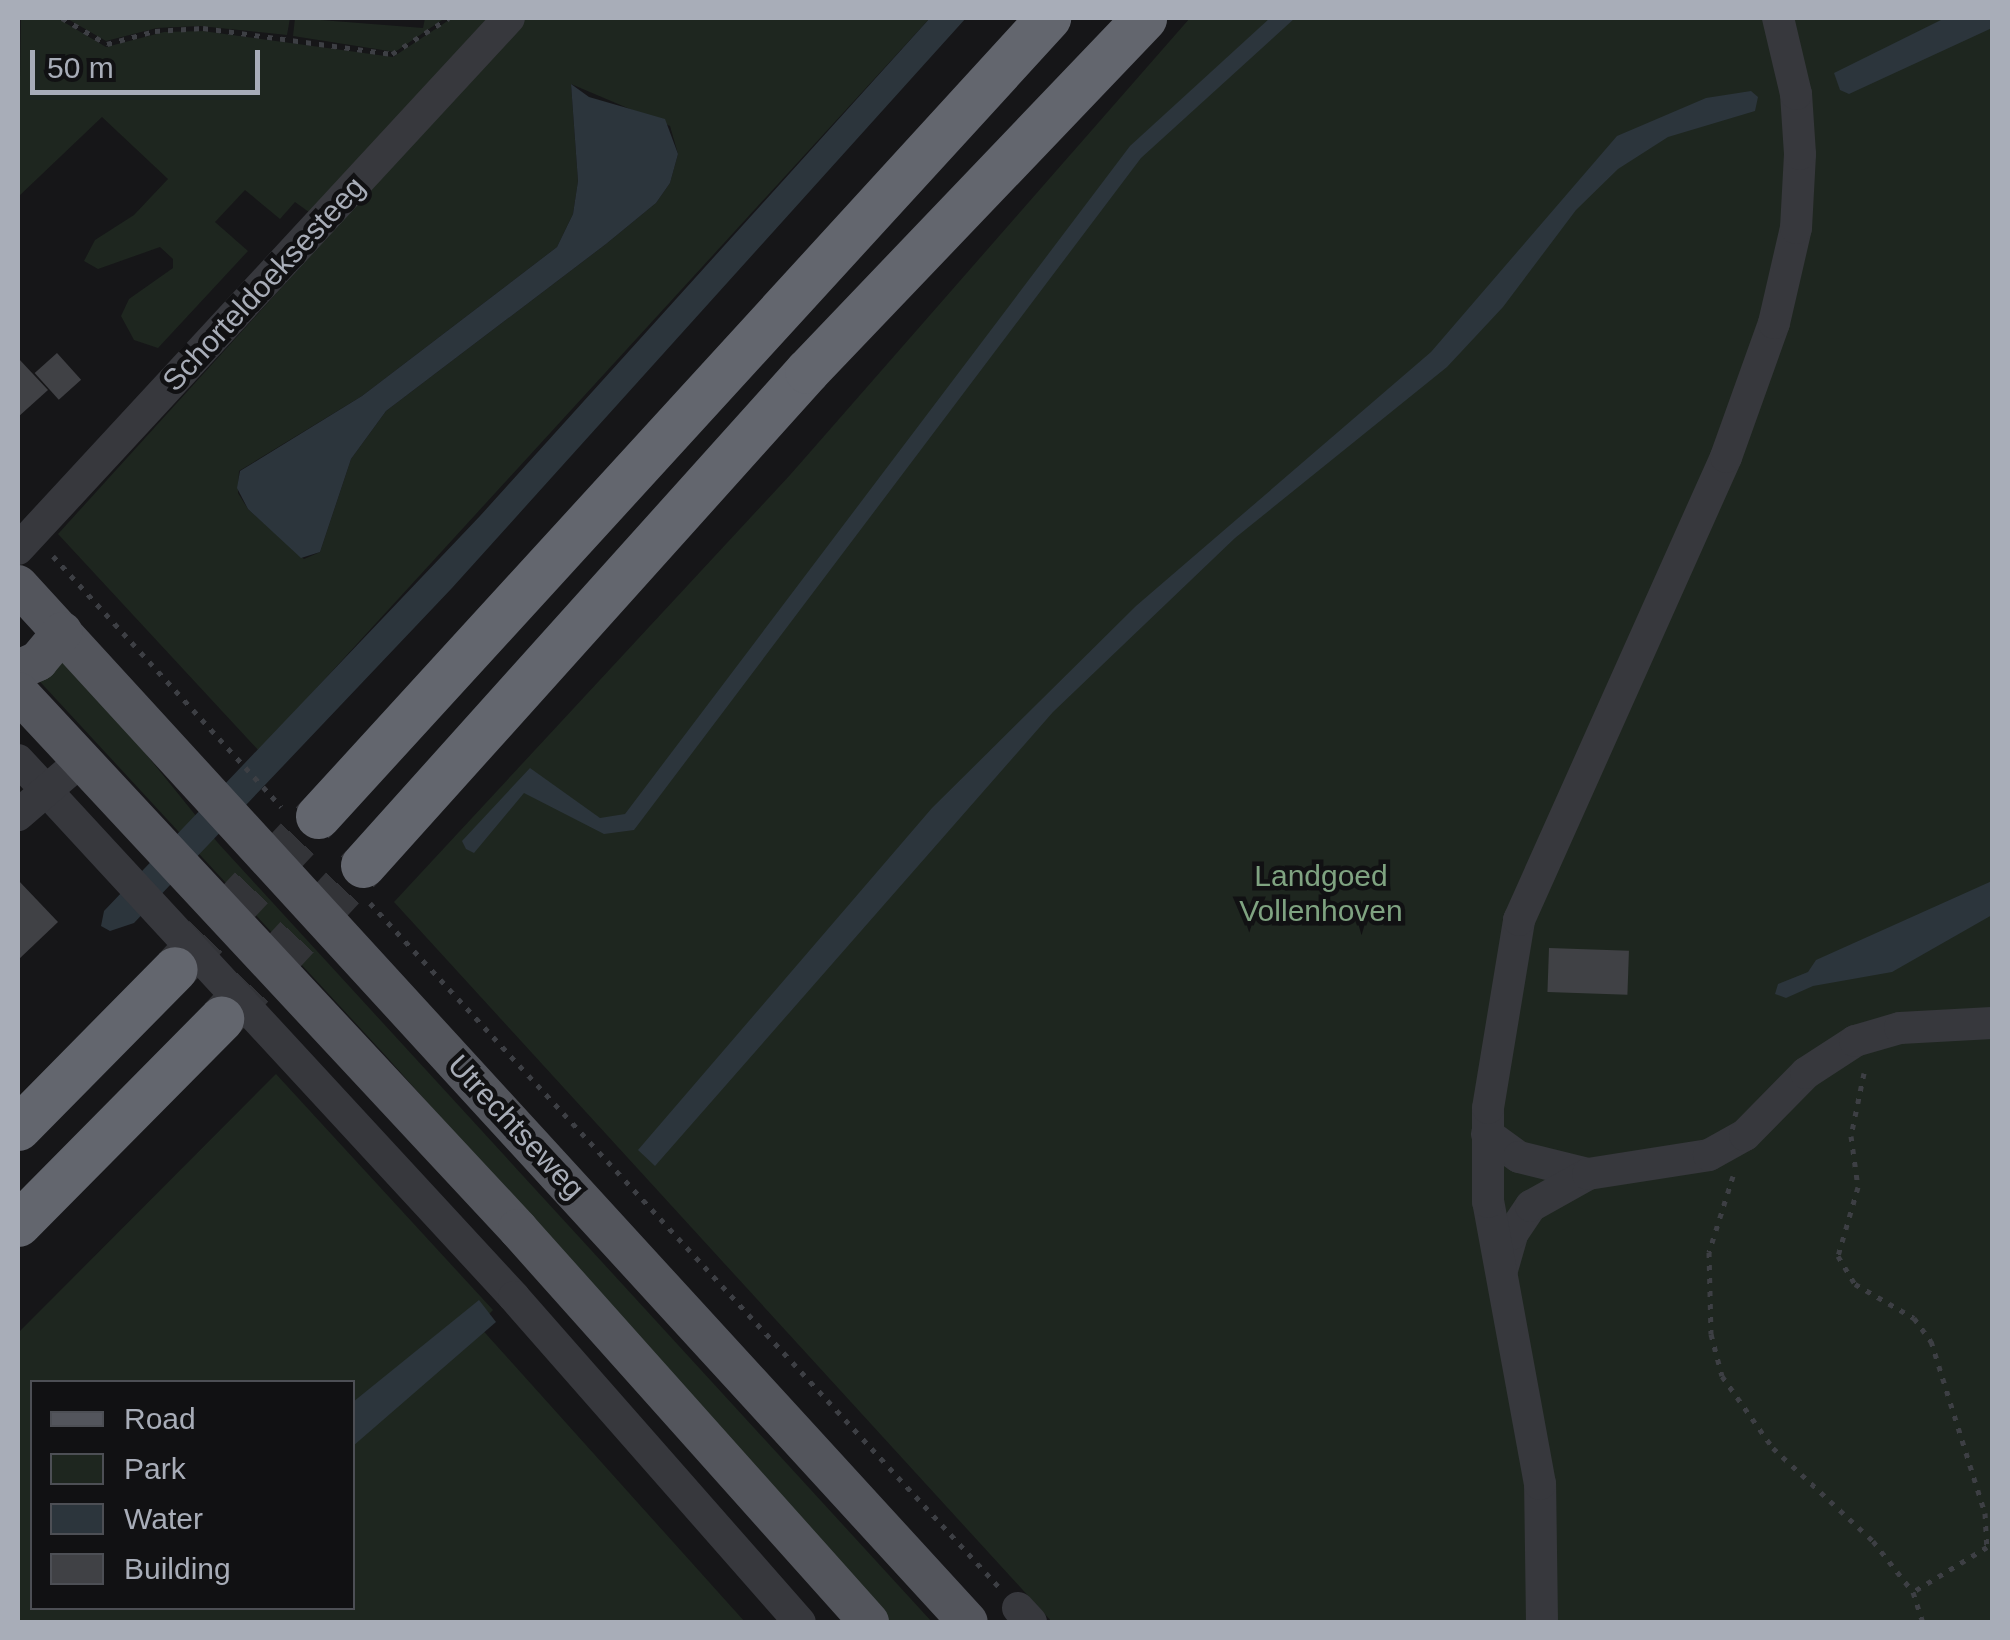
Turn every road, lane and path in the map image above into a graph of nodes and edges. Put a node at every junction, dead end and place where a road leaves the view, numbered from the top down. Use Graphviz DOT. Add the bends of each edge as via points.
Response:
graph roads {
  1 [pos="62,18"];
  2 [pos="448,18"];
  3 [pos="509,18"];
  4 [pos="1048,18"];
  5 [pos="1144,18"];
  6 [pos="1778,18"];
  7 [pos="23,534"];
  8 [pos="18,584"];
  9 [pos="62,632"];
  10 [pos="18,670"];
  11 [pos="18,692"];
  12 [pos="18,760"];
  13 [pos="82,760"];
  14 [pos="243,765"];
  15 [pos="45,790"];
  16 [pos="18,815"];
  17 [pos="318,816"];
  18 [pos="363,864"];
  19 [pos="382,917"];
  20 [pos="175,969"];
  21 [pos="221,1018"];
  22 [pos="1992,1023"];
  23 [pos="1855,1041"];
  24 [pos="18,1128"];
  25 [pos="1487,1134"];
  26 [pos="1745,1135"];
  27 [pos="1588,1174"];
  28 [pos="18,1224"];
  29 [pos="1501,1273"];
  30 [pos="1913,1592"];
  31 [pos="1025,1615"];
  32 [pos="800,1622"];
  33 [pos="869,1622"];
  34 [pos="968,1622"];
  35 [pos="1542,1622"];
  36 [pos="1923,1622"];
  1 -- 2 [label="path" via="107,44 203,28 392,54"];
  3 -- 7 [label="street, Schorteldoeksesteeg"];
  4 -- 17 [label="highway"];
  5 -- 18 [label="highway" via="808,371"];
  6 -- 25 [label="street" via="1796,94 1800,154 1796,228 1774,322 1726,457 1519,920"];
  7 -- 14 [label="path"];
  8 -- 9 [label="main road, Utrechtseweg"];
  9 -- 10 [label="main road" via="38,661"];
  9 -- 34 [label="main road, Utrechtseweg"];
  11 -- 13 [label="main road"];
  12 -- 15 [label="street"];
  13 -- 15 [label="street"];
  13 -- 33 [label="main road" via="518,1229"];
  15 -- 16 [label="street"];
  15 -- 32 [label="street" via="514,1297"];
  19 -- 31 [label="path, Utrechtseweg"];
  20 -- 24 [label="highway"];
  21 -- 28 [label="highway"];
  22 -- 23 [label="street" via="1900,1028"];
  23 -- 26 [label="street" via="1806,1073"];
  23 -- 30 [label="path" via="1866,1083 1851,1136 1858,1187 1838,1256 1855,1284 1914,1318 1931,1340 1985,1513 1987,1547"];
  25 -- 27 [label="street" via="1519,1157"];
  25 -- 29 [label="street" via="1488,1202"];
  26 -- 27 [label="street" via="1708,1155"];
  26 -- 30 [label="path" via="1709,1252 1711,1334 1722,1376 1773,1448 1873,1540"];
  27 -- 29 [label="street" via="1531,1206 1512,1234"];
  29 -- 35 [label="street" via="1540,1484"];
  30 -- 36 [label="path"];
}
